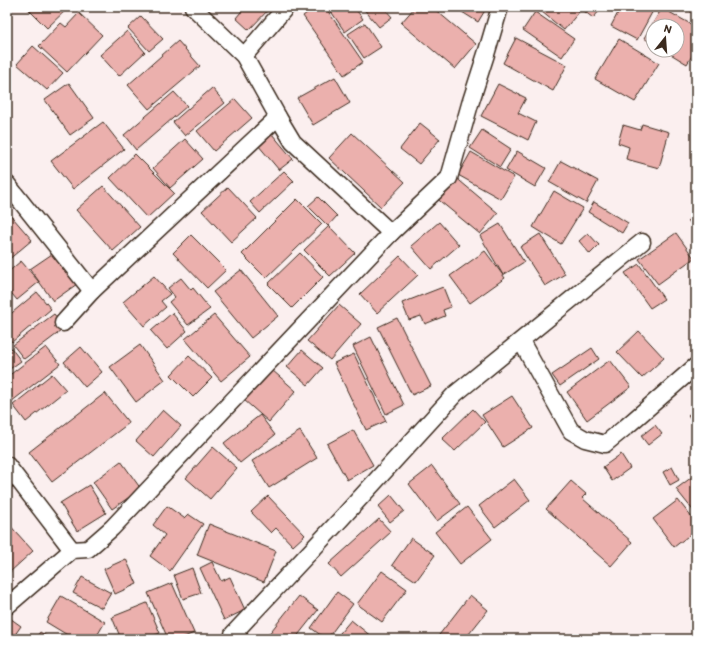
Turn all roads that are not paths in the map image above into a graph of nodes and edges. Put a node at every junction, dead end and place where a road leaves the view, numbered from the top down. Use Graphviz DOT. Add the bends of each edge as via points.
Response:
graph roads {
  1 [pos="193,7"];
  2 [pos="286,7"];
  3 [pos="500,7"];
  4 [pos="244,56"];
  5 [pos="278,118"];
  6 [pos="7,184"];
  7 [pos="391,233"];
  8 [pos="642,242"];
  9 [pos="92,291"];
  10 [pos="63,323"];
  11 [pos="521,341"];
  12 [pos="696,366"];
  13 [pos="7,465"];
  14 [pos="72,550"];
  15 [pos="7,606"];
  16 [pos="240,639"];
  1 -- 4 [label="street"];
  2 -- 4 [label="street"];
  3 -- 7 [label="street" via="449,178"];
  4 -- 5 [label="street"];
  5 -- 7 [label="street" via="293,142"];
  5 -- 9 [label="street"];
  6 -- 9 [label="street"];
  7 -- 14 [label="street" via="112,528 88,549"];
  8 -- 11 [label="street"];
  9 -- 10 [label="street"];
  11 -- 12 [label="street" via="571,431 585,439 605,444"];
  11 -- 16 [label="street" via="455,394 233,634"];
  13 -- 14 [label="street"];
  14 -- 15 [label="street"];
}
